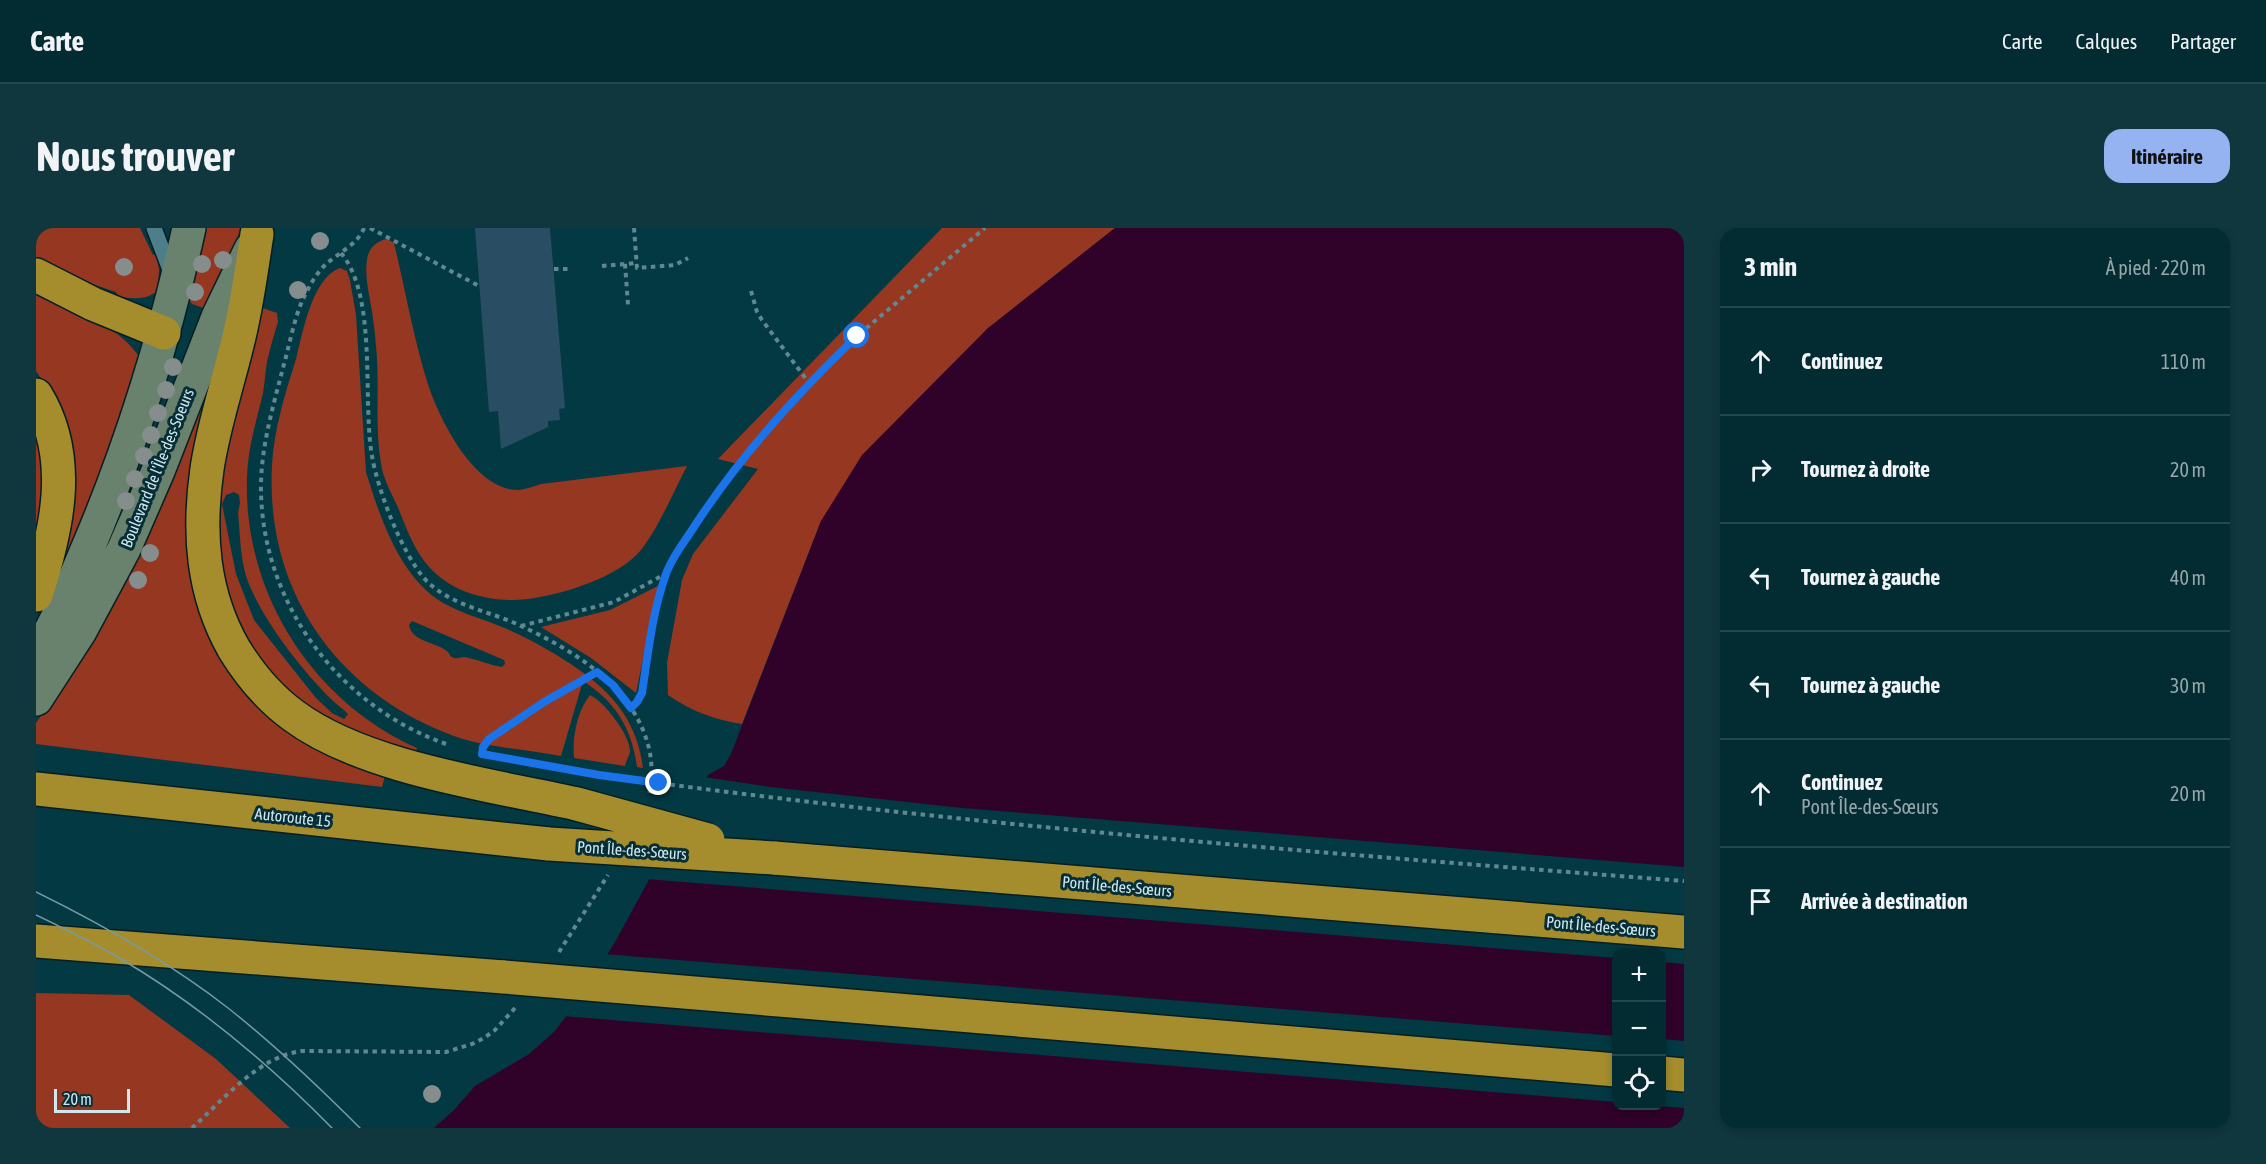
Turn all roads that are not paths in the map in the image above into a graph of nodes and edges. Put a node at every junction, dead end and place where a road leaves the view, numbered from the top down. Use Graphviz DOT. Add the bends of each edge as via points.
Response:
graph roads {
  1 [pos="154,228"];
  2 [pos="189,228"];
  3 [pos="258,231"];
  4 [pos="36,275"];
  5 [pos="176,287"];
  6 [pos="164,333"];
  7 [pos="36,395"];
  8 [pos="36,595"];
  9 [pos="36,655"];
  10 [pos="36,699"];
  11 [pos="39,789"];
  12 [pos="549,844"];
  13 [pos="774,858"];
  14 [pos="1684,932"];
  15 [pos="36,941"];
  16 [pos="1612,1070"];
  17 [pos="1666,1073"];
  18 [pos="1684,1075"];
  1 -- 5 [label="lane"];
  2 -- 5 [label="street, Boulevard de l'Île-des-Soeurs"];
  3 -- 10 [label="street, Boulevard de l'Île-des-Soeurs" via="218,317 124,549 80,631"];
  3 -- 13 [label="highway, bridge" via="241,328 212,446 202,536 209,587 227,636 257,682 294,717 374,755 433,773 577,804"];
  4 -- 6 [label="highway"];
  5 -- 6 [label="street, Boulevard de l'Île-des-Soeurs"];
  6 -- 9 [label="street, Boulevard de l'Île-des-Soeurs" via="100,518 66,599"];
  7 -- 8 [label="highway" via="52,430 59,482 57,518"];
  11 -- 12 [label="highway, Autoroute 15"];
  12 -- 13 [label="highway, Pont Île-des-Sœurs, bridge"];
  13 -- 14 [label="highway, Pont Île-des-Sœurs"];
  15 -- 16 [label="highway, bridge"];
  17 -- 18 [label="highway"];
}
